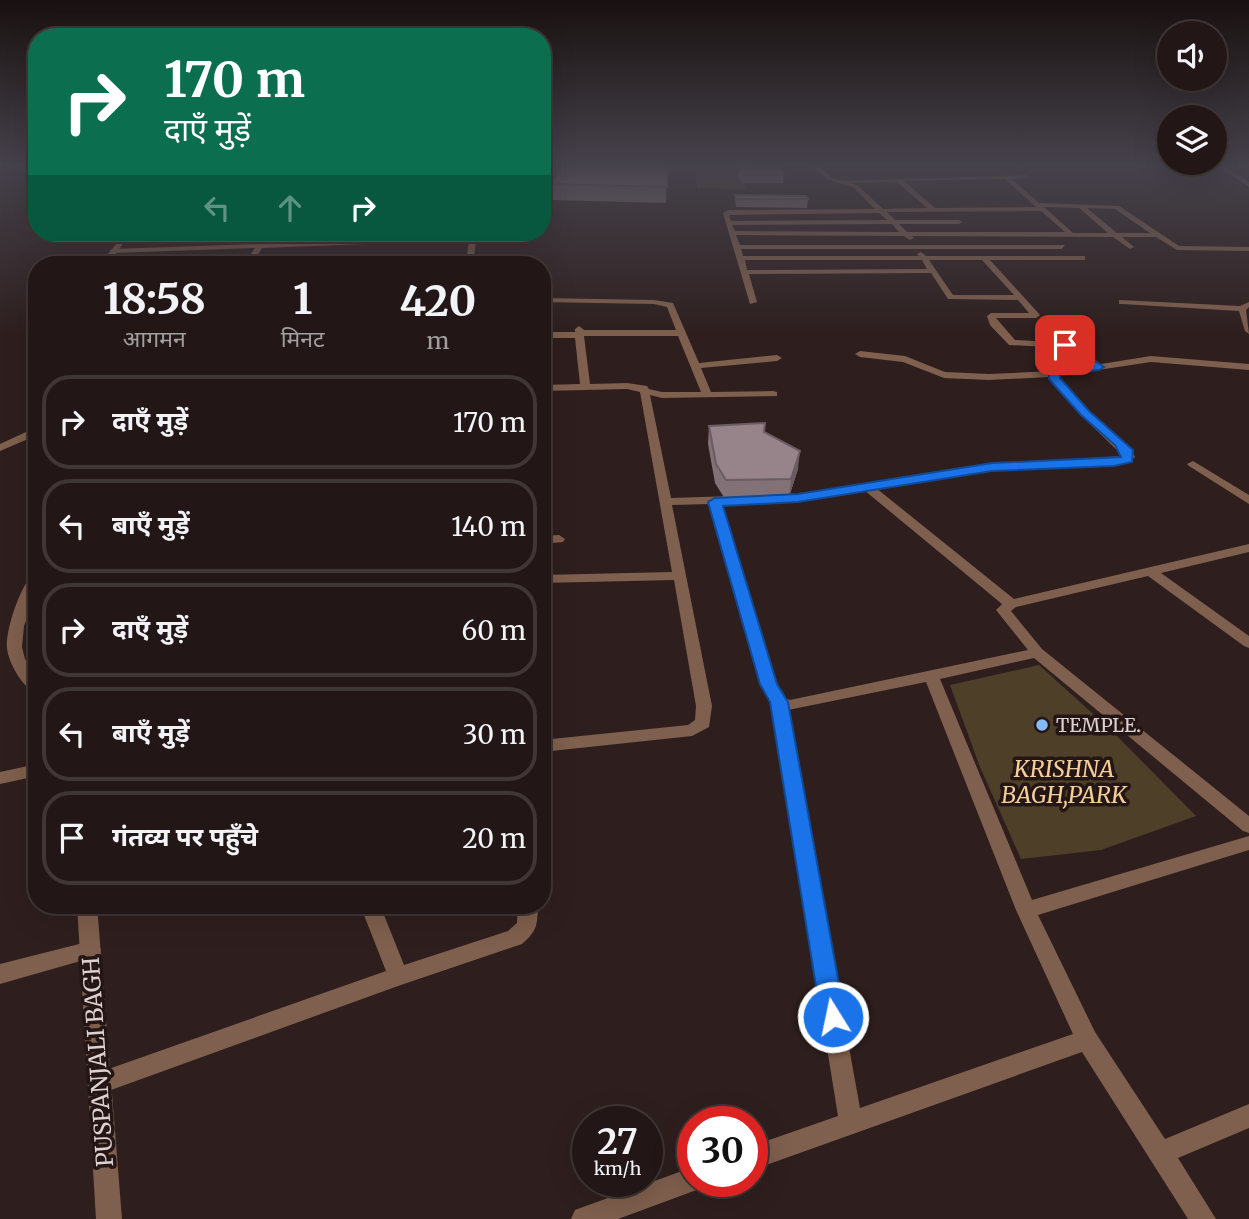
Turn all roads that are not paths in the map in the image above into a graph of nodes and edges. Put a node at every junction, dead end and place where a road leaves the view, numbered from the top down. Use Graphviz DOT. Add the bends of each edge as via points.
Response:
graph roads {
  1 [pos="729,223"];
  2 [pos="815,223"];
  3 [pos="824,223"];
  4 [pos="895,223"];
  5 [pos="1058,223"];
  6 [pos="1102,223"];
  7 [pos="1141,223"];
  8 [pos="733,233"];
  9 [pos="820,234"];
  10 [pos="907,234"];
  11 [pos="1072,235"];
  12 [pos="1118,235"];
  13 [pos="1157,235"];
  14 [pos="120,242"];
  15 [pos="262,242"];
  16 [pos="311,242"];
  17 [pos="259,246"];
  18 [pos="915,246"];
  19 [pos="737,247"];
  20 [pos="1062,247"];
  21 [pos="1130,247"];
  22 [pos="1249,249"];
  23 [pos="113,251"];
  24 [pos="110,256"];
  25 [pos="253,256"];
  26 [pos="741,258"];
  27 [pos="924,258"];
  28 [pos="984,258"];
  29 [pos="1082,258"];
  30 [pos="932,271"];
  31 [pos="744,272"];
  32 [pos="1020,298"];
  33 [pos="551,300"];
  34 [pos="753,302"];
  35 [pos="1122,302"];
  36 [pos="1245,306"];
  37 [pos="1249,331"];
  38 [pos="579,332"];
  39 [pos="682,333"];
  40 [pos="551,334"];
  41 [pos="860,354"];
  42 [pos="777,358"];
  43 [pos="695,366"];
  44 [pos="1099,367"];
  45 [pos="1249,367"];
  46 [pos="1053,374"];
  47 [pos="585,385"];
  48 [pos="551,387"];
  49 [pos="644,388"];
  50 [pos="707,393"];
  51 [pos="773,394"];
  52 [pos="28,435"];
  53 [pos="0,448"];
  54 [pos="1193,464"];
  55 [pos="867,488"];
  56 [pos="1249,500"];
  57 [pos="664,502"];
  58 [pos="715,502"];
  59 [pos="559,538"];
  60 [pos="551,539"];
  61 [pos="1249,548"];
  62 [pos="1150,571"];
  63 [pos="678,576"];
  64 [pos="551,579"];
  65 [pos="28,598"];
  66 [pos="1011,604"];
  67 [pos="1249,643"];
  68 [pos="1036,652"];
  69 [pos="28,675"];
  70 [pos="931,676"];
  71 [pos="779,702"];
  72 [pos="551,746"];
  73 [pos="28,772"];
  74 [pos="0,778"];
  75 [pos="1249,827"];
  76 [pos="1249,843"];
  77 [pos="1026,910"];
  78 [pos="88,914"];
  79 [pos="374,914"];
  80 [pos="528,914"];
  81 [pos="90,950"];
  82 [pos="0,974"];
  83 [pos="398,976"];
  84 [pos="1087,1040"];
  85 [pos="100,1083"];
  86 [pos="1249,1115"];
  87 [pos="851,1122"];
  88 [pos="768,1152"];
  89 [pos="1161,1153"];
  90 [pos="677,1185"];
  91 [pos="109,1219"];
  92 [pos="584,1219"];
  93 [pos="1203,1219"];
  1 -- 2 [label="street"];
  1 -- 8 [label="street"];
  2 -- 3 [label="street"];
  2 -- 9 [label="street"];
  4 -- 10 [label="street"];
  5 -- 11 [label="street"];
  6 -- 12 [label="street"];
  7 -- 13 [label="street"];
  8 -- 9 [label="street"];
  8 -- 19 [label="street"];
  9 -- 10 [label="street"];
  10 -- 11 [label="street"];
  10 -- 18 [label="street"];
  11 -- 12 [label="street"];
  12 -- 13 [label="street"];
  12 -- 21 [label="street"];
  13 -- 22 [label="street" via="1180,248"];
  14 -- 23 [label="street"];
  15 -- 17 [label="street"];
  16 -- 17 [label="street"];
  17 -- 23 [label="street"];
  17 -- 25 [label="street"];
  18 -- 19 [label="street"];
  18 -- 20 [label="street"];
  18 -- 27 [label="street"];
  19 -- 26 [label="street"];
  23 -- 24 [label="street"];
  26 -- 27 [label="street"];
  26 -- 31 [label="street"];
  27 -- 28 [label="street"];
  27 -- 30 [label="street"];
  28 -- 29 [label="street"];
  28 -- 32 [label="street"];
  30 -- 31 [label="street"];
  30 -- 32 [label="street" via="950,297"];
  31 -- 34 [label="street"];
  32 -- 44 [label="street" via="1035,316 990,317 1009,341 1068,345"];
  33 -- 39 [label="street" via="663,302 670,305"];
  35 -- 36 [label="street"];
  36 -- 37 [label="street"];
  38 -- 39 [label="street"];
  38 -- 40 [label="street"];
  38 -- 47 [label="street"];
  39 -- 43 [label="street"];
  41 -- 46 [label="street" via="905,359 944,375"];
  42 -- 43 [label="street"];
  43 -- 50 [label="street"];
  44 -- 45 [label="street" via="1151,359"];
  44 -- 46 [label="street"];
  46 -- 55 [label="street" via="1085,413 1128,453 1128,459 992,467"];
  47 -- 48 [label="street"];
  47 -- 49 [label="street"];
  49 -- 50 [label="street" via="662,395"];
  49 -- 57 [label="street"];
  50 -- 51 [label="street"];
  52 -- 53 [label="street"];
  54 -- 56 [label="street"];
  55 -- 58 [label="street" via="798,498"];
  55 -- 66 [label="street"];
  57 -- 58 [label="street"];
  57 -- 63 [label="street"];
  58 -- 71 [label="street" via="768,684"];
  59 -- 60 [label="street"];
  61 -- 62 [label="street"];
  62 -- 66 [label="street"];
  62 -- 67 [label="street"];
  63 -- 64 [label="street"];
  63 -- 72 [label="street" via="704,706 703,723 692,730"];
  65 -- 69 [label="street" via="14,648"];
  66 -- 68 [label="street" via="1003,610 1005,614"];
  68 -- 70 [label="street"];
  68 -- 75 [label="street"];
  70 -- 71 [label="street" via="801,704"];
  70 -- 77 [label="street"];
  71 -- 87 [label="street"];
  73 -- 74 [label="street"];
  76 -- 77 [label="street"];
  77 -- 84 [label="street"];
  78 -- 81 [label="street, PUSPANJALI BAGH"];
  79 -- 83 [label="street"];
  80 -- 83 [label="street" via="527,927 514,938"];
  81 -- 82 [label="street"];
  81 -- 85 [label="street, PUSPANJALI BAGH"];
  83 -- 85 [label="street"];
  84 -- 87 [label="street"];
  84 -- 89 [label="street"];
  85 -- 91 [label="street, PUSPANJALI BAGH"];
  86 -- 89 [label="street"];
  87 -- 88 [label="street"];
  89 -- 93 [label="street"];
  90 -- 92 [label="street"];
}
